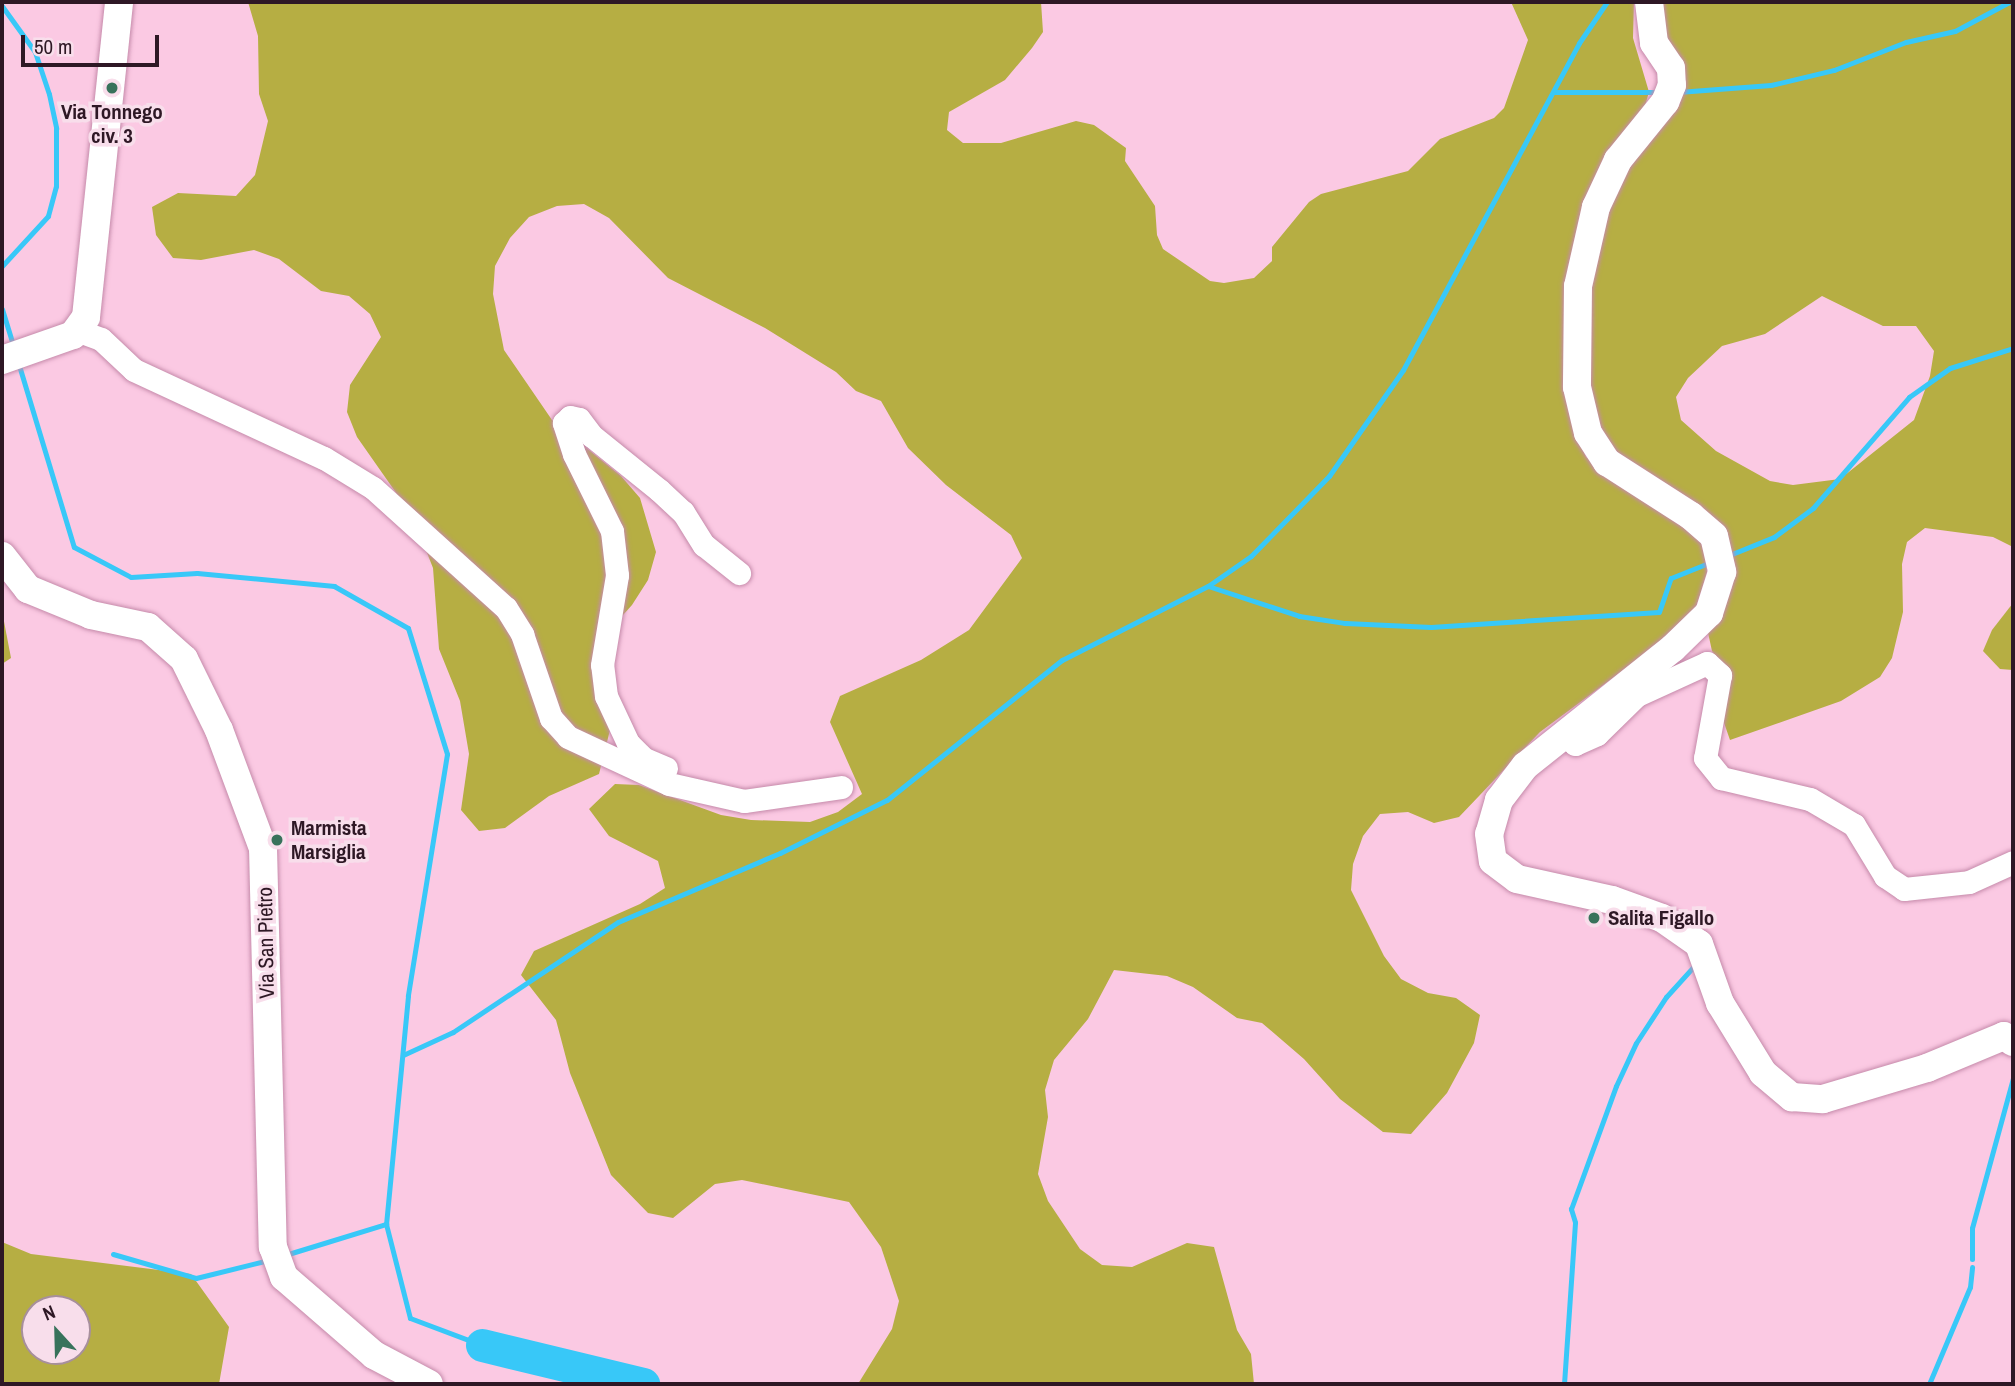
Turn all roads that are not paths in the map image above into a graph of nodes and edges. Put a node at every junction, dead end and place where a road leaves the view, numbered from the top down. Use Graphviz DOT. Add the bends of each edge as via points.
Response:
graph roads {
  1 [pos="119,2"];
  2 [pos="1649,2"];
  3 [pos="79,331"];
  4 [pos="2,359"];
  5 [pos="2,556"];
  6 [pos="739,573"];
  7 [pos="1564,734"];
  8 [pos="669,784"];
  9 [pos="841,787"];
  10 [pos="2013,862"];
  11 [pos="2013,1042"];
  12 [pos="429,1384"];
  1 -- 3 [label="street" via="89,296"];
  2 -- 7 [label="street" via="1654,43 1671,68 1672,85 1665,102 1618,160 1596,207 1578,286 1577,387 1588,433 1607,462 1714,536 1722,572 1709,613 1673,648"];
  3 -- 4 [label="street"];
  3 -- 8 [label="street" via="101,339 134,370 324,457 373,488 506,608 522,634 551,718 568,737"];
  5 -- 12 [label="street, Via San Pietro" via="28,589 91,615 148,627 184,659 219,730 263,848 273,1247 284,1277 374,1354"];
  6 -- 8 [label="street" via="704,545 682,512 659,489 593,436 579,419 570,417 564,423 612,531 617,575 602,664 606,696 628,743 643,758 664,766"];
  7 -- 10 [label="street" via="1575,744 1597,734 1637,695 1707,663 1720,676 1705,758 1720,778 1810,799 1854,825 1885,876 1904,889 1969,882"];
  7 -- 11 [label="street" via="1525,766 1499,800 1489,834 1493,861 1517,879 1612,900 1662,918 1699,944 1720,1003 1763,1073 1791,1097 1823,1099 1927,1068 2004,1036"];
  8 -- 9 [label="street" via="744,801"];
}
